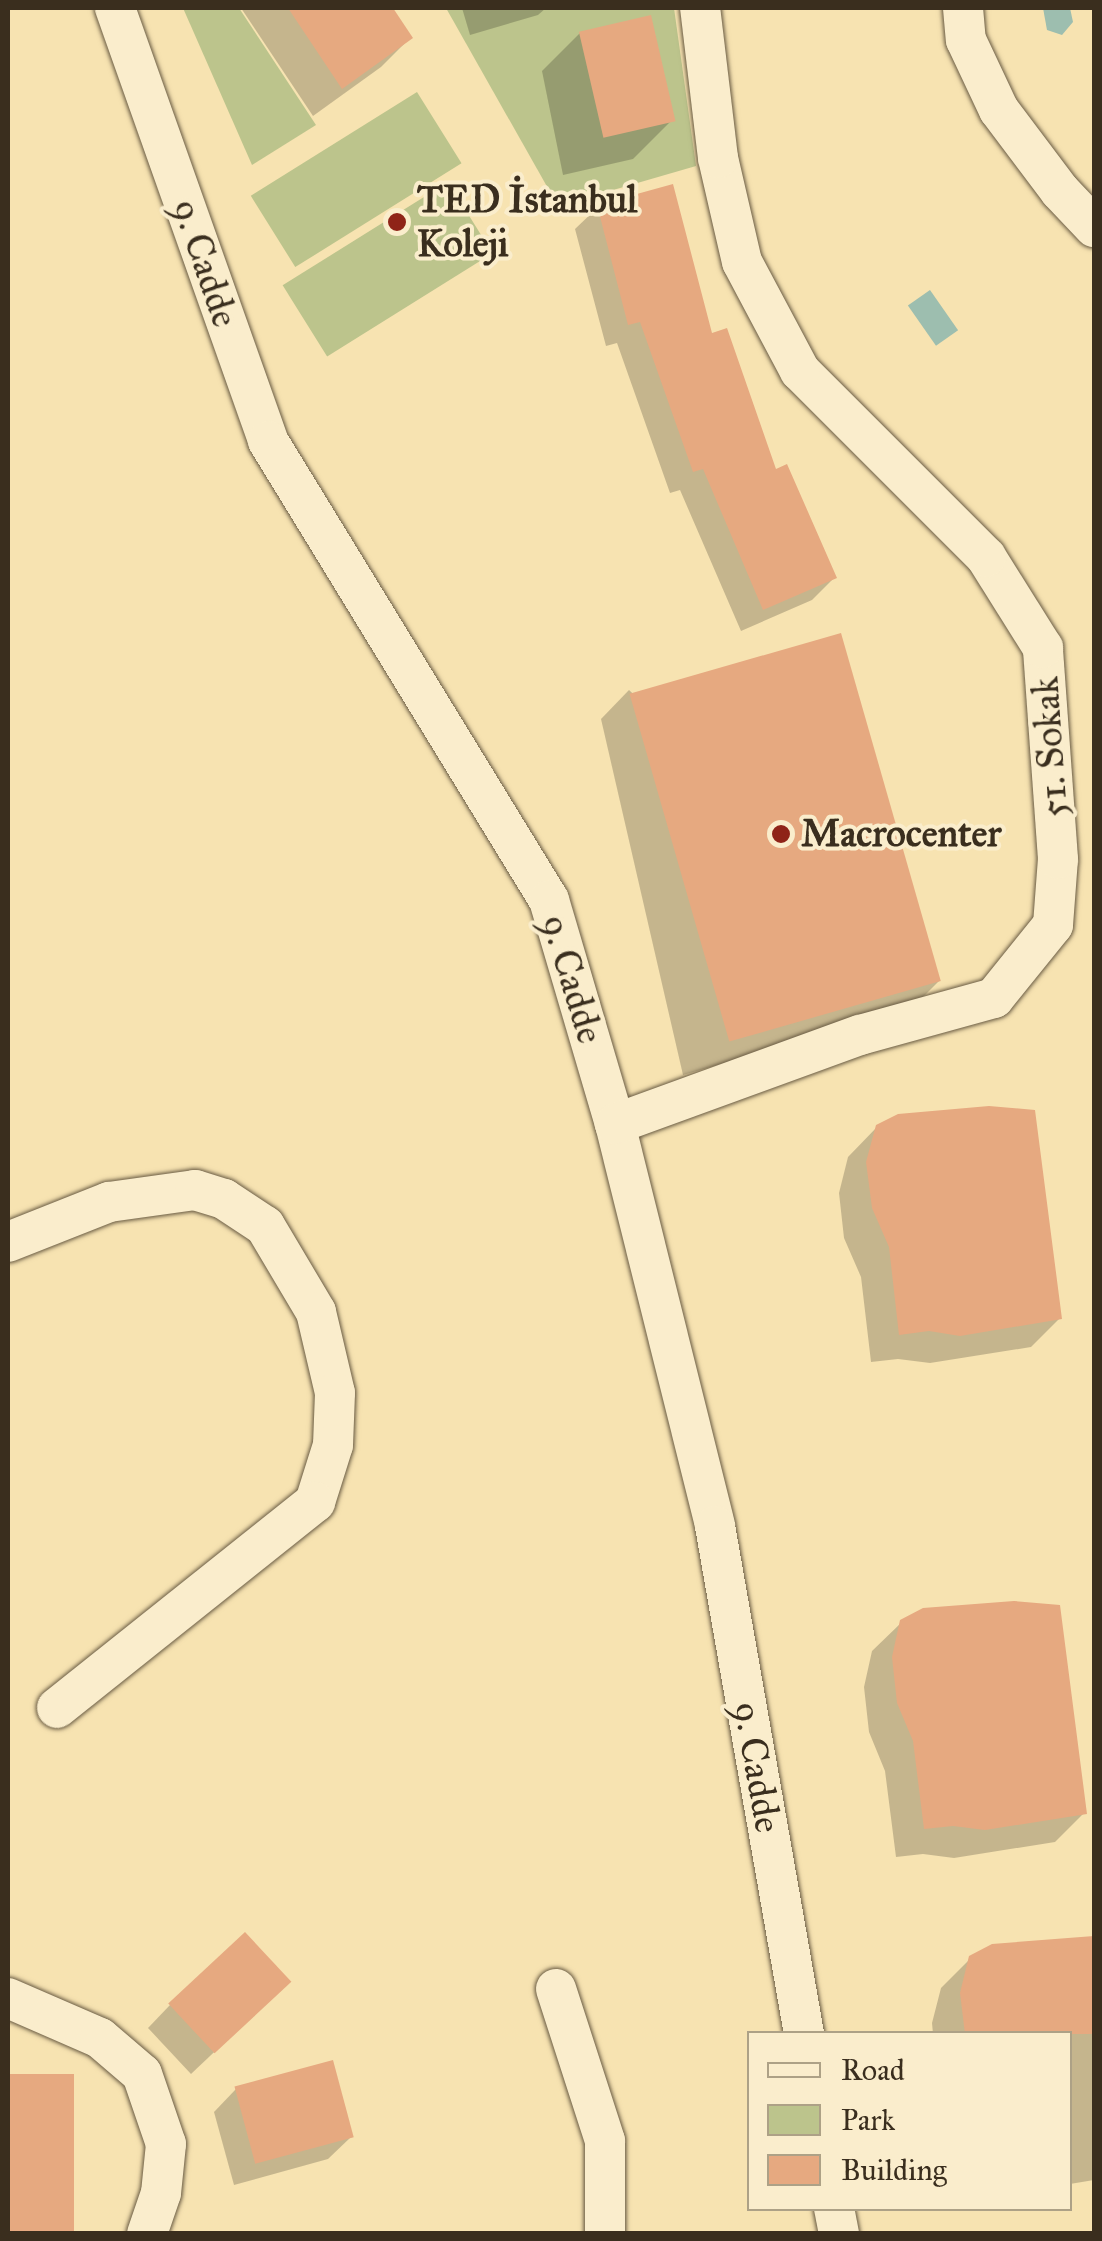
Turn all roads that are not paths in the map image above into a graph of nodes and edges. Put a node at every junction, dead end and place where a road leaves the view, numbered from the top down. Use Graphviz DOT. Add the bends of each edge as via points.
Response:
graph roads {
  1 [pos="116,8"];
  2 [pos="700,8"];
  3 [pos="962,8"];
  4 [pos="1094,227"];
  5 [pos="615,1124"];
  6 [pos="8,1242"];
  7 [pos="57,1708"];
  8 [pos="556,1989"];
  9 [pos="8,1998"];
  10 [pos="803,2031"];
  11 [pos="147,2234"];
  12 [pos="605,2234"];
  1 -- 5 [label="street, 9. Cadde" via="268,441 549,900"];
  2 -- 5 [label="street, 51. Sokak" via="718,158 742,262 800,371 986,557 1043,648 1058,859 1053,925 994,998 860,1035"];
  3 -- 4 [label="street" via="966,40 998,110"];
  5 -- 10 [label="street, 9. Cadde" via="715,1526"];
  6 -- 7 [label="street" via="109,1202 195,1190 224,1198 265,1226 316,1312 334,1393 333,1445 315,1502"];
  8 -- 12 [label="street" via="605,2141"];
  9 -- 11 [label="street" via="100,2038 142,2074 166,2144 161,2193"];
}
